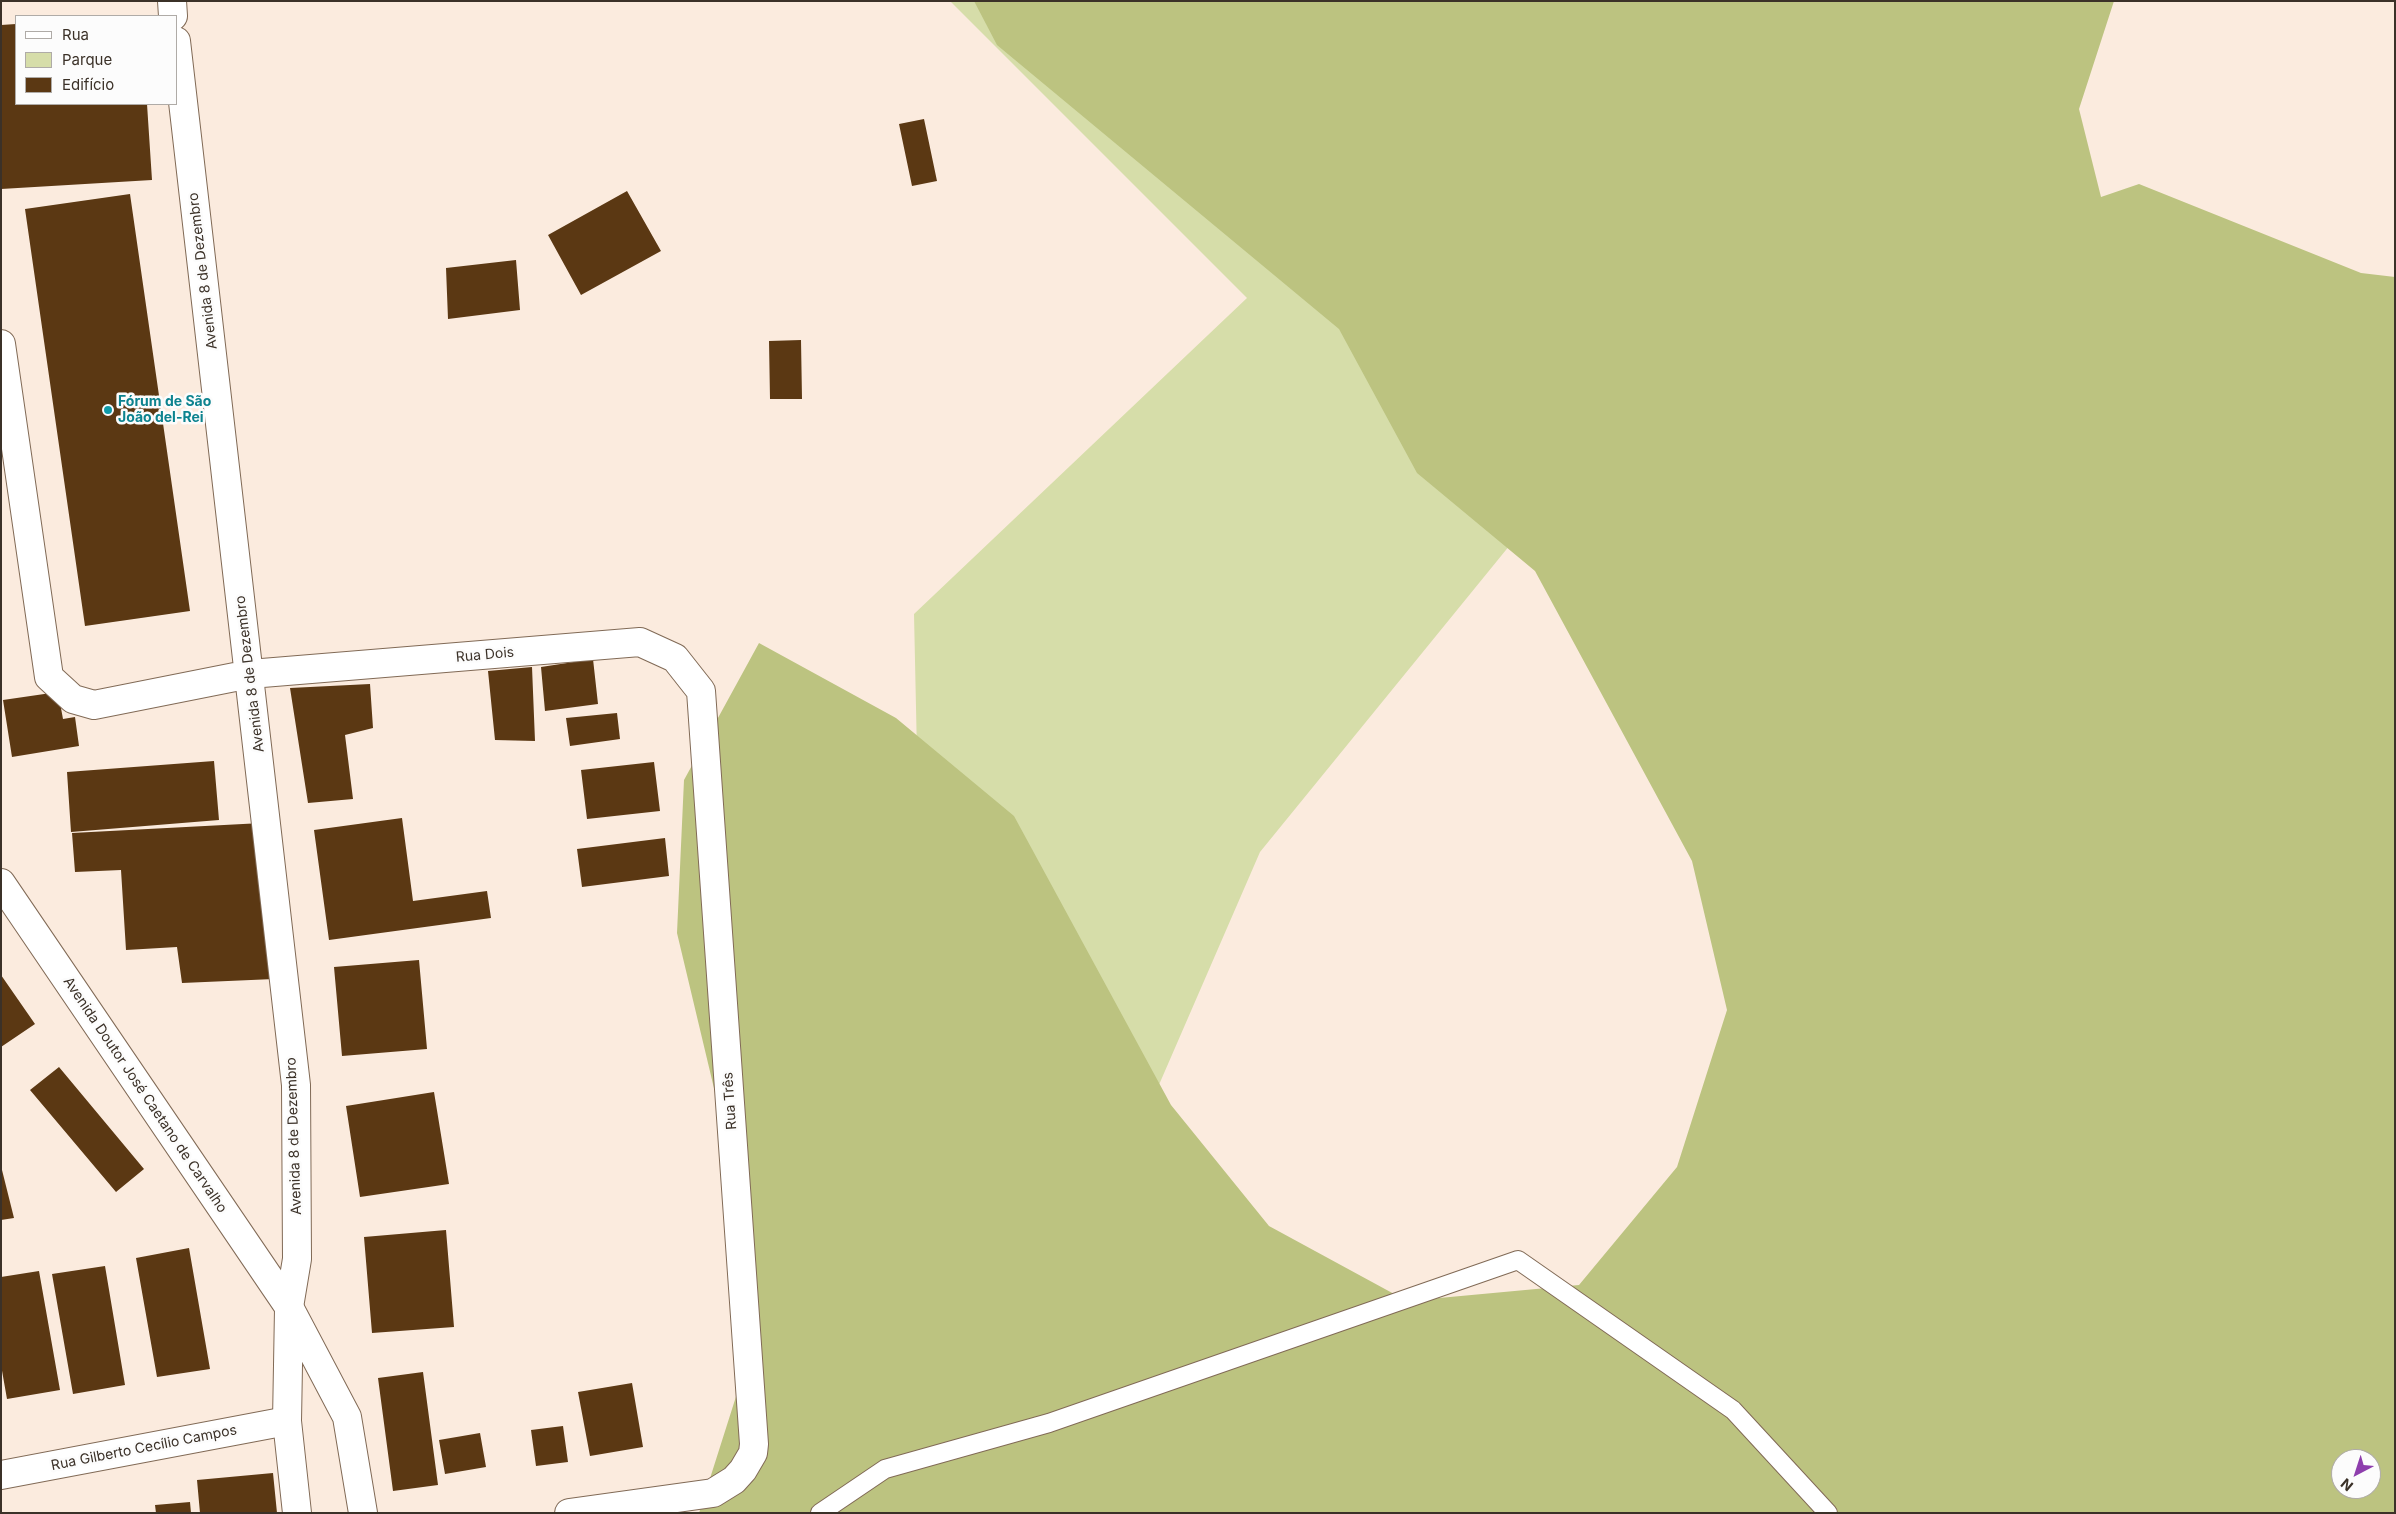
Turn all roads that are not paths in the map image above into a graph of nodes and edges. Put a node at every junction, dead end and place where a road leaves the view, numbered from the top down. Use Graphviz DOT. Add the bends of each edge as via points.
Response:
graph roads {
  1 [pos="172,1"];
  2 [pos="173,15"];
  3 [pos="178,58"];
  4 [pos="1,344"];
  5 [pos="250,674"];
  6 [pos="701,691"];
  7 [pos="1,883"];
  8 [pos="289,1308"];
  9 [pos="287,1421"];
  10 [pos="1,1475"];
  11 [pos="297,1513"];
  12 [pos="363,1513"];
  13 [pos="569,1513"];
  14 [pos="820,1513"];
  15 [pos="1828,1513"];
  1 -- 2 [label="street"];
  3 -- 5 [label="street, Avenida 8 de Dezembro"];
  4 -- 5 [label="street, Rua Dois" via="49,677 73,699 94,705"];
  5 -- 6 [label="street, Rua Dois" via="640,642 675,658"];
  5 -- 8 [label="street, Avenida 8 de Dezembro" via="296,1085 297,1259"];
  6 -- 13 [label="street, Rua Três" via="753,1453 734,1480 713,1493"];
  7 -- 8 [label="street, Avenida Doutor José Caetano de Carvalho"];
  8 -- 9 [label="street, Avenida 8 de Dezembro"];
  8 -- 12 [label="street" via="347,1417"];
  9 -- 10 [label="street, Rua Gilberto Cecílio Campos"];
  9 -- 11 [label="street, Avenida 8 de Dezembro"];
  14 -- 15 [label="lane" via="885,1469 1049,1423 1518,1260 1733,1410"];
}
